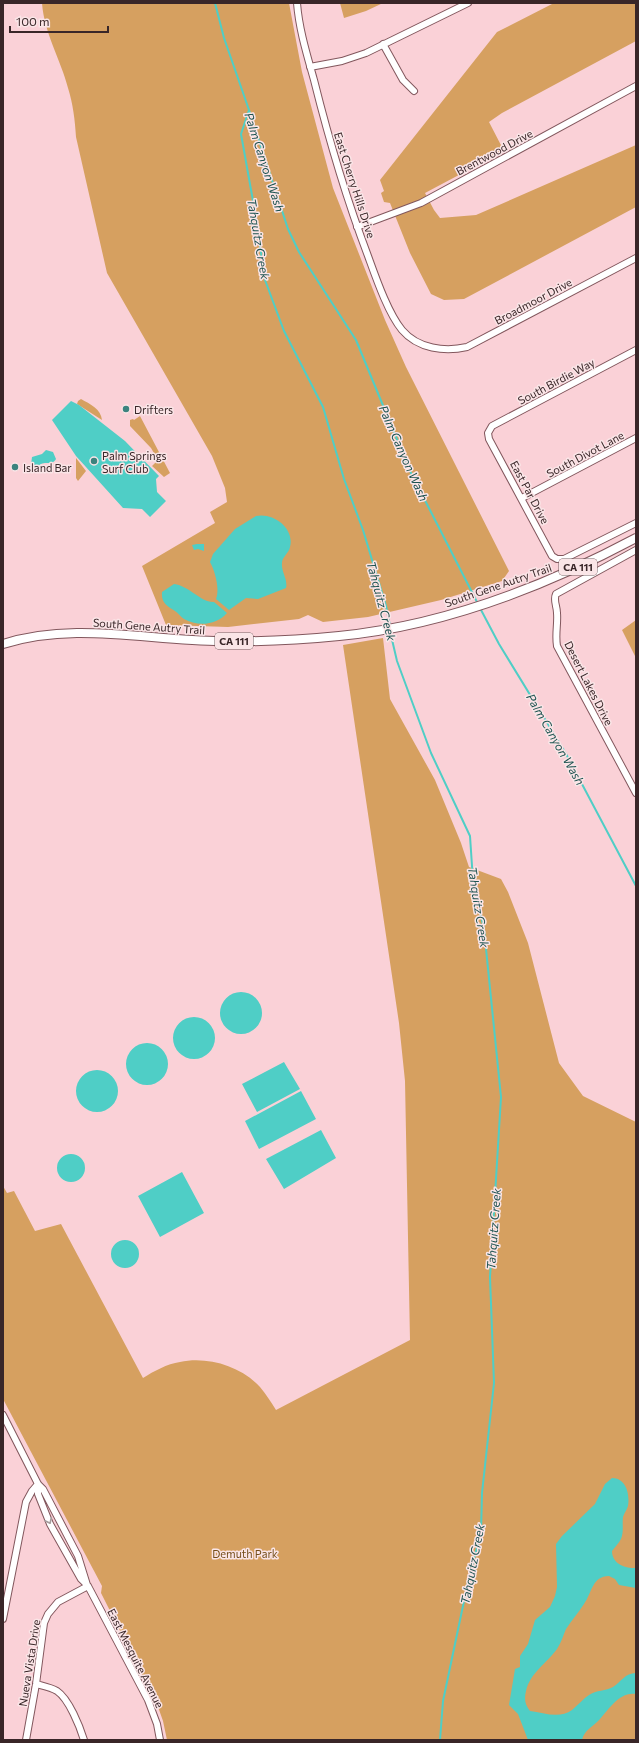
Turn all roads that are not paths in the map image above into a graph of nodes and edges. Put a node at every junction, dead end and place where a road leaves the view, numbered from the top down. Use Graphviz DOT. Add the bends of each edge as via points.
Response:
graph roads {
  1 [pos="297,3"];
  2 [pos="468,3"];
  3 [pos="384,44"];
  4 [pos="310,67"];
  5 [pos="636,86"];
  6 [pos="414,91"];
  7 [pos="357,227"];
  8 [pos="636,258"];
  9 [pos="436,348"];
  10 [pos="636,350"];
  11 [pos="488,433"];
  12 [pos="636,438"];
  13 [pos="522,498"];
  14 [pos="636,523"];
  15 [pos="636,538"];
  16 [pos="636,550"];
  17 [pos="557,559"];
  18 [pos="3,644"];
  19 [pos="636,793"];
  20 [pos="3,1414"];
  21 [pos="38,1484"];
  22 [pos="88,1586"];
  23 [pos="3,1619"];
  24 [pos="36,1684"];
  25 [pos="26,1740"];
  26 [pos="84,1740"];
  27 [pos="160,1740"];
  1 -- 4 [label="street, East Cherry Hills Drive"];
  2 -- 3 [label="street"];
  3 -- 4 [label="street" via="342,61"];
  3 -- 6 [label="street" via="403,80"];
  4 -- 7 [label="street, East Cherry Hills Drive" via="325,127"];
  5 -- 7 [label="street, Brentwood Drive" via="421,203"];
  7 -- 9 [label="street, East Cherry Hills Drive" via="392,314 403,331 421,344"];
  8 -- 9 [label="street, Broadmoor Drive" via="466,348"];
  10 -- 11 [label="street, South Birdie Way" via="492,426"];
  11 -- 13 [label="street, East Par Drive"];
  12 -- 13 [label="street, South Divot Lane"];
  13 -- 17 [label="street, East Par Drive" via="552,556"];
  14 -- 17 [label="street, South Gene Autry Trail" via="564,559"];
  15 -- 18 [label="main road, South Gene Autry Trail / CA 111" via="578,567 518,592 453,614 340,636 304,640 220,641 80,633 38,636"];
  16 -- 19 [label="street, Desert Lakes Drive" via="556,594 554,598 557,613 557,646"];
  20 -- 21 [label="street, East Mesquite Avenue"];
  21 -- 22 [label="street, East Mesquite Avenue" via="78,1556"];
  21 -- 22 [label="street, East Mesquite Avenue, one-way" via="38,1494 50,1524 81,1579"];
  21 -- 23 [label="street" via="26,1502"];
  22 -- 24 [label="street, Nueva Vista Drive" via="58,1602 48,1614 44,1623"];
  22 -- 27 [label="street, East Mesquite Avenue" via="148,1700"];
  24 -- 25 [label="street, Nueva Vista Drive"];
  24 -- 26 [label="street" via="49,1687 66,1700"];
}
